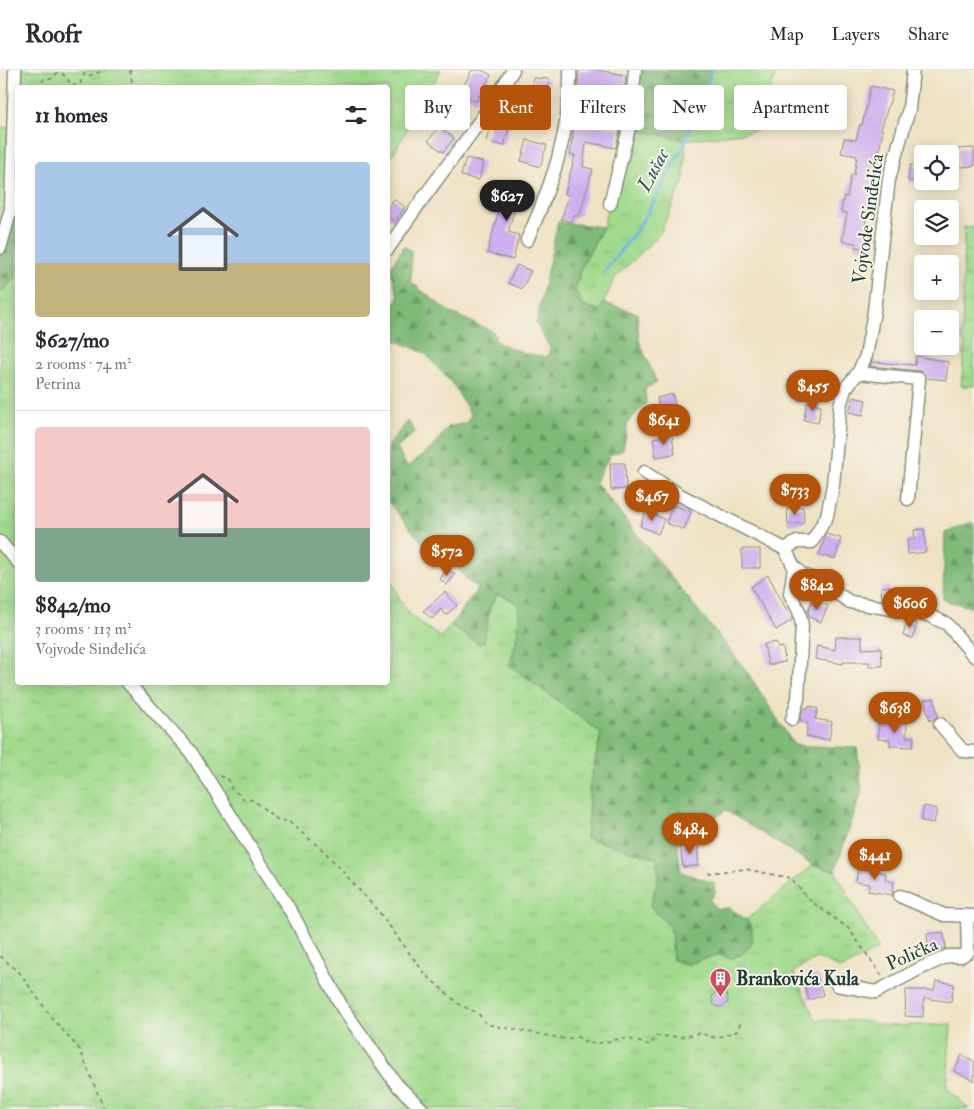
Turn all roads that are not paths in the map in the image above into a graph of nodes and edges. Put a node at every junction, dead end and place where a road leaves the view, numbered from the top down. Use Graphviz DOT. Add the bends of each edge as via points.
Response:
graph roads {
  1 [pos="15,70"];
  2 [pos="513,70"];
  3 [pos="570,70"];
  4 [pos="635,70"];
  5 [pos="913,70"];
  6 [pos="610,204"];
  7 [pos="527,240"];
  8 [pos="390,246"];
  9 [pos="0,248"];
  10 [pos="858,373"];
  11 [pos="644,472"];
  12 [pos="908,499"];
  13 [pos="0,542"];
  14 [pos="785,549"];
  15 [pos="15,559"];
  16 [pos="794,567"];
  17 [pos="974,656"];
  18 [pos="130,685"];
  19 [pos="792,719"];
  20 [pos="940,724"];
  21 [pos="974,752"];
  22 [pos="900,896"];
  23 [pos="971,917"];
  24 [pos="837,985"];
  25 [pos="422,1109"];
  1 -- 9 [label="street" via="11,209"];
  2 -- 8 [label="street" via="491,106 460,144"];
  3 -- 7 [label="street" via="558,160 545,201"];
  4 -- 6 [label="street" via="629,128"];
  5 -- 10 [label="street, Vojvode Sinđelića" via="909,109 889,179 873,320 866,356"];
  10 -- 12 [label="street" via="919,379"];
  10 -- 14 [label="street, Vojvode Sinđelića" via="846,389 840,406 828,516 812,542 797,542"];
  11 -- 14 [label="street" via="680,495"];
  13 -- 15 [label="street"];
  14 -- 16 [label="street"];
  16 -- 17 [label="street" via="850,602 928,615 947,624"];
  16 -- 19 [label="street" via="790,594 802,625 798,700"];
  18 -- 25 [label="street" via="190,752 293,915 343,1009 397,1085"];
  20 -- 21 [label="street" via="964,752"];
  22 -- 23 [label="street, Polička" via="944,915"];
  23 -- 24 [label="street, Polička" via="968,952 961,956 948,956 876,992"];
}
